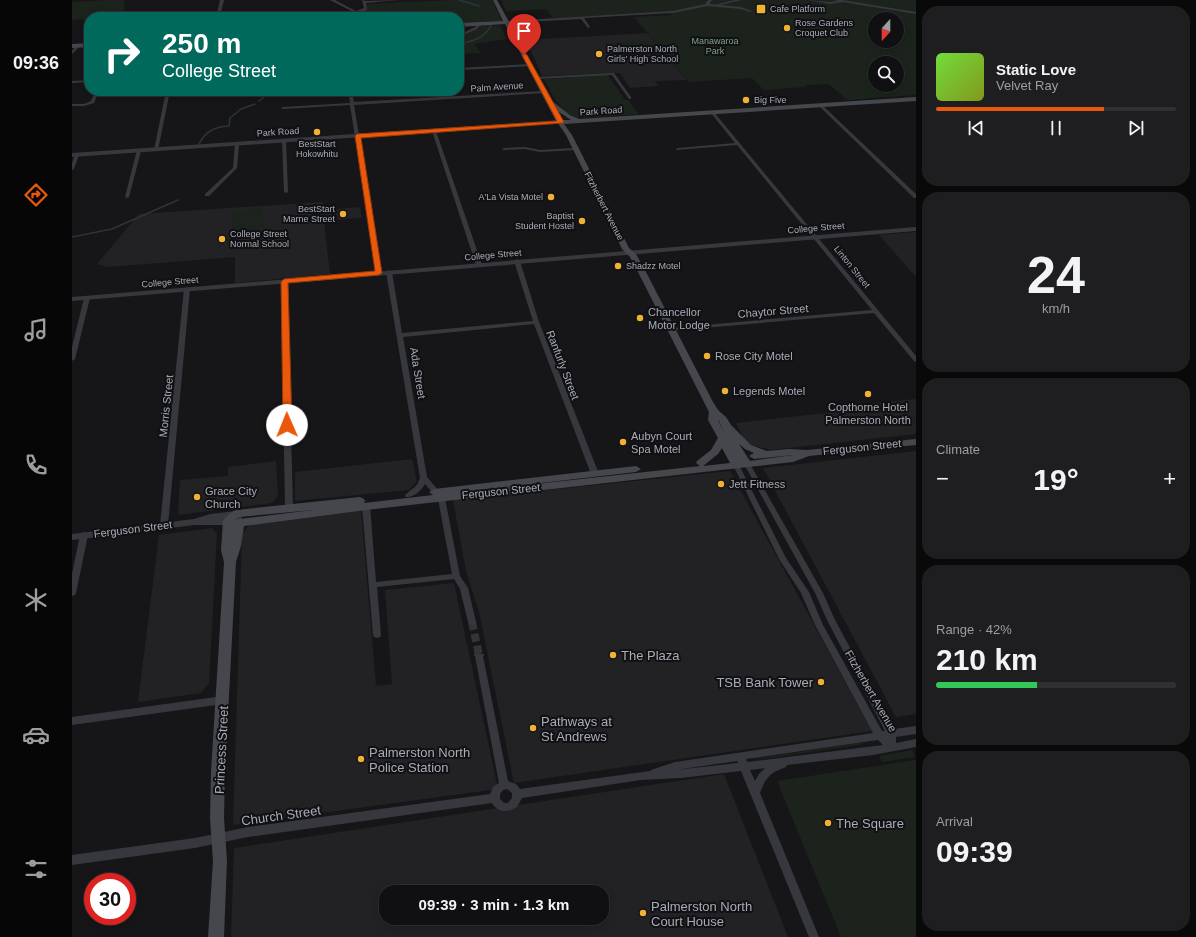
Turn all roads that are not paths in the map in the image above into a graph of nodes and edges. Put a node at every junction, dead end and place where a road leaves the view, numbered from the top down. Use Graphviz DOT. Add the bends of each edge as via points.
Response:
graph roads {
  1 [pos="222,0"];
  2 [pos="332,0"];
  3 [pos="398,0"];
  4 [pos="495,0"];
  5 [pos="711,0"];
  6 [pos="740,0"];
  7 [pos="809,0"];
  8 [pos="836,0"];
  9 [pos="364,1"];
  10 [pos="844,2"];
  11 [pos="708,5"];
  12 [pos="219,12"];
  13 [pos="356,12"];
  14 [pos="750,12"];
  15 [pos="916,13"];
  16 [pos="504,16"];
  17 [pos="582,18"];
  18 [pos="508,22"];
  19 [pos="464,24"];
  20 [pos="479,24"];
  21 [pos="464,25"];
  22 [pos="588,27"];
  23 [pos="464,34"];
  24 [pos="75,46"];
  25 [pos="72,53"];
  26 [pos="530,65"];
  27 [pos="464,69"];
  28 [pos="537,78"];
  29 [pos="84,81"];
  30 [pos="72,82"];
  31 [pos="544,92"];
  32 [pos="95,96"];
  33 [pos="167,96"];
  34 [pos="351,96"];
  35 [pos="630,98"];
  36 [pos="916,99"];
  37 [pos="550,102"];
  38 [pos="352,104"];
  39 [pos="72,105"];
  40 [pos="820,105"];
  41 [pos="283,108"];
  42 [pos="712,112"];
  43 [pos="581,121"];
  44 [pos="561,122"];
  45 [pos="434,131"];
  46 [pos="357,136"];
  47 [pos="284,141"];
  48 [pos="237,144"];
  49 [pos="738,144"];
  50 [pos="504,149"];
  51 [pos="575,149"];
  52 [pos="678,149"];
  53 [pos="156,150"];
  54 [pos="139,151"];
  55 [pos="74,155"];
  56 [pos="72,169"];
  57 [pos="286,192"];
  58 [pos="207,195"];
  59 [pos="916,196"];
  60 [pos="127,197"];
  61 [pos="916,229"];
  62 [pos="815,237"];
  63 [pos="629,252"];
  64 [pos="517,261"];
  65 [pos="479,265"];
  66 [pos="389,272"];
  67 [pos="379,273"];
  68 [pos="284,282"];
  69 [pos="187,290"];
  70 [pos="87,298"];
  71 [pos="72,299"];
  72 [pos="876,311"];
  73 [pos="536,322"];
  74 [pos="671,330"];
  75 [pos="400,335"];
  76 [pos="72,359"];
  77 [pos="916,360"];
  78 [pos="714,412"];
  79 [pos="727,426"];
  80 [pos="722,439"];
  81 [pos="916,442"];
  82 [pos="807,453"];
  83 [pos="768,454"];
  84 [pos="740,461"];
  85 [pos="701,463"];
  86 [pos="595,474"];
  87 [pos="424,478"];
  88 [pos="409,495"];
  89 [pos="438,495"];
  90 [pos="366,506"];
  91 [pos="289,507"];
  92 [pos="234,519"];
  93 [pos="164,525"];
  94 [pos="84,535"];
  95 [pos="72,537"];
  96 [pos="806,569"];
  97 [pos="791,571"];
  98 [pos="456,576"];
  99 [pos="372,585"];
  100 [pos="72,593"];
  101 [pos="472,622"];
  102 [pos="377,635"];
  103 [pos="479,656"];
  104 [pos="223,700"];
  105 [pos="72,721"];
  106 [pos="916,730"];
  107 [pos="891,733"];
  108 [pos="879,735"];
  109 [pos="916,743"];
  110 [pos="892,748"];
  111 [pos="740,756"];
  112 [pos="803,759"];
  113 [pos="745,766"];
  114 [pos="646,776"];
  115 [pos="504,786"];
  116 [pos="756,792"];
  117 [pos="517,794"];
  118 [pos="494,798"];
  119 [pos="218,838"];
  120 [pos="72,860"];
  121 [pos="216,937"];
  122 [pos="814,937"];
  1 -- 12 [label="street"];
  2 -- 13 [label="street"];
  3 -- 9 [label="street"];
  4 -- 16 [label="main road, Fitzherbert Avenue"];
  5 -- 11 [label="street"];
  6 -- 11 [label="street"];
  7 -- 10 [label="street"];
  8 -- 10 [label="street"];
  9 -- 13 [label="street" via="366,9"];
  10 -- 15 [label="street"];
  11 -- 14 [label="street" via="741,8"];
  11 -- 17 [label="street" via="673,12"];
  16 -- 18 [label="main road, Fitzherbert Avenue"];
  16 -- 19 [label="main road" via="492,21"];
  17 -- 18 [label="street"];
  17 -- 22 [label="street"];
  18 -- 20 [label="main road"];
  18 -- 26 [label="main road, Fitzherbert Avenue"];
  20 -- 21 [label="main road"];
  20 -- 23 [label="street"];
  24 -- 25 [label="street"];
  26 -- 27 [label="street"];
  26 -- 28 [label="main road, Fitzherbert Avenue"];
  28 -- 31 [label="main road, Fitzherbert Avenue"];
  28 -- 35 [label="street" via="613,74"];
  29 -- 30 [label="street"];
  31 -- 37 [label="main road, Fitzherbert Avenue"];
  31 -- 38 [label="street, Palm Avenue"];
  32 -- 39 [label="street" via="93,102"];
  33 -- 53 [label="street"];
  34 -- 38 [label="street"];
  36 -- 40 [label="main road, Park Road"];
  37 -- 43 [label="main road" via="568,116"];
  37 -- 44 [label="main road, Fitzherbert Avenue"];
  38 -- 41 [label="street, Palm Avenue"];
  38 -- 46 [label="street"];
  40 -- 42 [label="main road, Park Road"];
  40 -- 59 [label="street"];
  42 -- 43 [label="main road, Park Road"];
  42 -- 49 [label="street, Linton Street"];
  43 -- 44 [label="main road, Park Road"];
  44 -- 45 [label="street, Park Road"];
  44 -- 51 [label="main road, Fitzherbert Avenue"];
  45 -- 46 [label="street, Park Road"];
  45 -- 65 [label="street"];
  46 -- 47 [label="street, Park Road"];
  46 -- 67 [label="street"];
  47 -- 48 [label="street, Park Road"];
  47 -- 57 [label="street"];
  48 -- 53 [label="street, Park Road"];
  48 -- 58 [label="street" via="235,168"];
  49 -- 52 [label="street"];
  49 -- 62 [label="street, Linton Street"];
  50 -- 51 [label="street"];
  51 -- 63 [label="main road, Fitzherbert Avenue"];
  53 -- 54 [label="street, Park Road"];
  54 -- 55 [label="street, Park Road"];
  54 -- 60 [label="street"];
  55 -- 56 [label="street"];
  61 -- 62 [label="street, College Street"];
  62 -- 63 [label="street, College Street"];
  62 -- 72 [label="street, Linton Street"];
  63 -- 64 [label="street, College Street"];
  63 -- 74 [label="main road, Fitzherbert Avenue"];
  64 -- 65 [label="street, College Street"];
  64 -- 73 [label="street, Ranfurly Street"];
  65 -- 66 [label="street, College Street"];
  66 -- 67 [label="street, College Street"];
  66 -- 75 [label="street, Ada Street"];
  67 -- 68 [label="street, College Street"];
  68 -- 69 [label="street, College Street"];
  68 -- 91 [label="street"];
  69 -- 70 [label="street, College Street"];
  69 -- 93 [label="street, Morris Street"];
  70 -- 71 [label="street, College Street"];
  70 -- 76 [label="street"];
  72 -- 74 [label="street, Chaytor Street"];
  72 -- 77 [label="street, Linton Street"];
  73 -- 75 [label="street"];
  73 -- 86 [label="street, Ranfurly Street"];
  74 -- 78 [label="main road, Fitzherbert Avenue"];
  75 -- 87 [label="street, Ada Street"];
  78 -- 79 [label="main road, Fitzherbert Avenue"];
  78 -- 80 [label="main road, Fitzherbert Avenue" via="713,420"];
  79 -- 83 [label="main road" via="748,446"];
  79 -- 84 [label="main road, Fitzherbert Avenue"];
  80 -- 84 [label="main road, Fitzherbert Avenue"];
  80 -- 85 [label="main road" via="715,452"];
  81 -- 82 [label="main road, Ferguson Street"];
  82 -- 83 [label="main road, Ferguson Street"];
  82 -- 84 [label="main road, Ferguson Street" via="793,458"];
  83 -- 84 [label="main road, Ferguson Street"];
  84 -- 85 [label="main road, Ferguson Street"];
  84 -- 89 [label="main road, Ferguson Street"];
  84 -- 96 [label="street, Fitzherbert Avenue"];
  84 -- 97 [label="street, Fitzherbert Avenue" via="783,560"];
  85 -- 86 [label="main road, Ferguson Street"];
  86 -- 89 [label="main road, Ferguson Street"];
  87 -- 88 [label="street" via="420,486"];
  87 -- 89 [label="street"];
  88 -- 89 [label="main road, Ferguson Street"];
  88 -- 91 [label="main road, Ferguson Street"];
  89 -- 90 [label="main road, Ferguson Street"];
  89 -- 98 [label="street"];
  90 -- 92 [label="main road, Ferguson Street" via="292,517"];
  90 -- 99 [label="street"];
  91 -- 92 [label="main road, Ferguson Street"];
  92 -- 93 [label="street, Ferguson Street"];
  92 -- 104 [label="main road, Princess Street" via="236,546 230,562"];
  93 -- 94 [label="street, Ferguson Street"];
  94 -- 95 [label="street, Ferguson Street"];
  94 -- 100 [label="street"];
  96 -- 97 [label="street"];
  96 -- 107 [label="street, Fitzherbert Avenue"];
  97 -- 108 [label="street, Fitzherbert Avenue" via="805,592 819,625"];
  98 -- 99 [label="street"];
  98 -- 101 [label="street" via="464,588"];
  99 -- 102 [label="street"];
  103 -- 115 [label="street"];
  104 -- 105 [label="street"];
  104 -- 119 [label="main road, Princess Street" via="218,772"];
  106 -- 107 [label="street"];
  107 -- 108 [label="street"];
  107 -- 110 [label="street, Fitzherbert Avenue"];
  108 -- 110 [label="street, Fitzherbert Avenue"];
  108 -- 111 [label="street"];
  109 -- 110 [label="street"];
  110 -- 112 [label="street"];
  111 -- 113 [label="street"];
  111 -- 114 [label="street" via="675,766"];
  112 -- 113 [label="street"];
  112 -- 116 [label="street" via="770,769 761,778"];
  113 -- 114 [label="street"];
  113 -- 116 [label="street"];
  114 -- 117 [label="street"];
  115 -- 117 [label="street" via="511,787"];
  115 -- 118 [label="street" via="496,790"];
  116 -- 122 [label="street"];
  117 -- 118 [label="street" via="516,801 508,806 500,806"];
  118 -- 119 [label="street, Church Street"];
  119 -- 120 [label="street, Church Street"];
  119 -- 121 [label="main road, Princess Street" via="220,860"];
}
